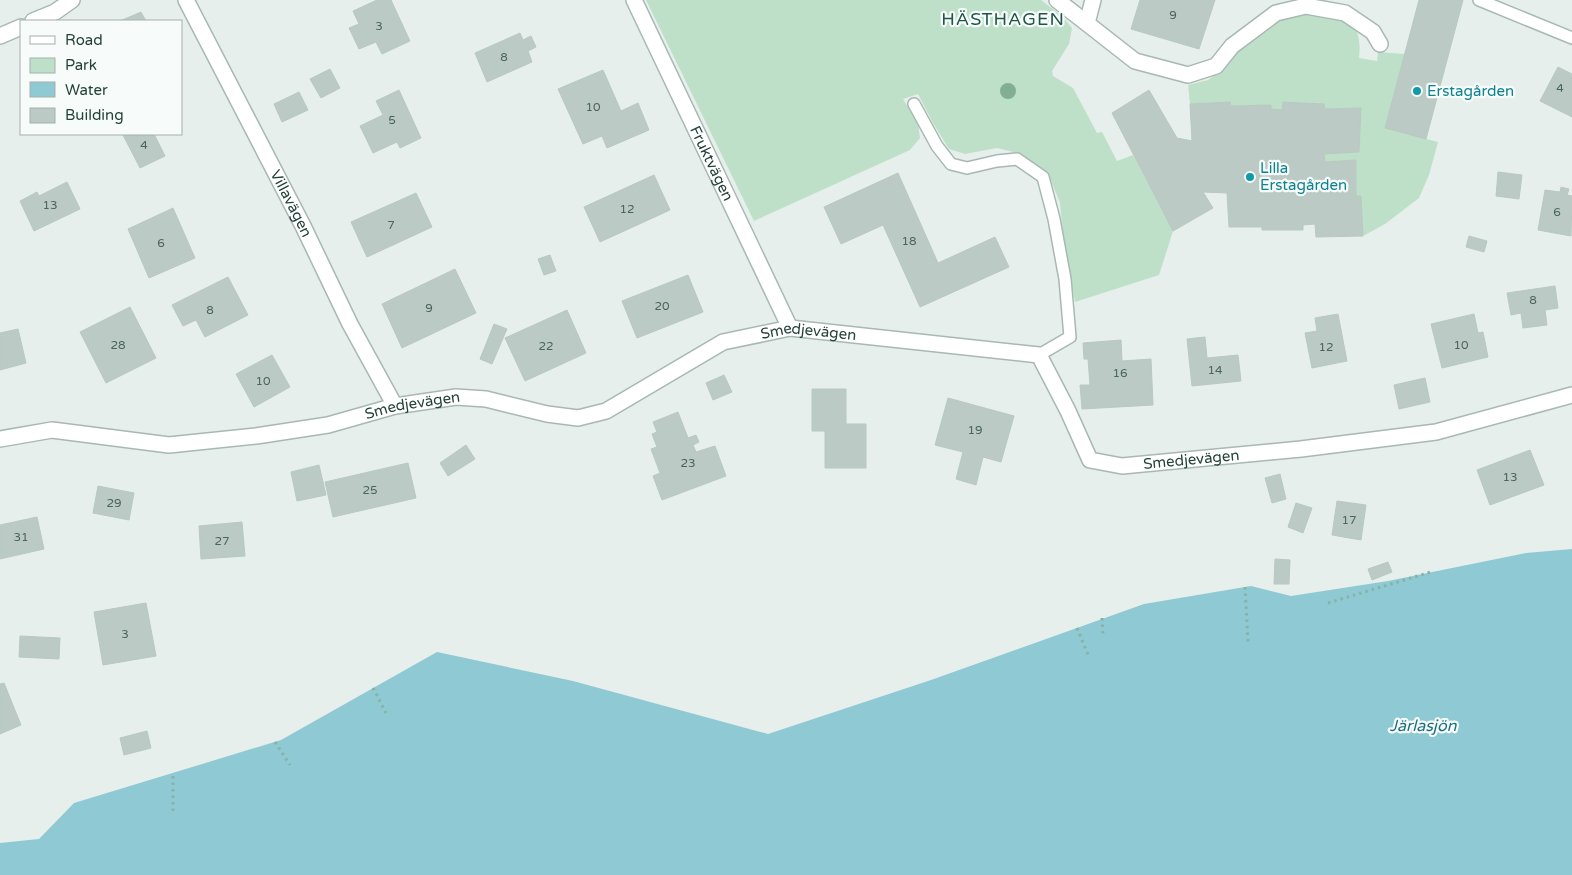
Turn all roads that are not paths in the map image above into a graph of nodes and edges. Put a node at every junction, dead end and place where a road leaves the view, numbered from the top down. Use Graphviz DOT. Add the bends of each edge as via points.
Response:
graph roads {
  1 [pos="72,0"];
  2 [pos="186,0"];
  3 [pos="634,0"];
  4 [pos="1057,0"];
  5 [pos="1093,0"];
  6 [pos="1479,0"];
  7 [pos="35,20"];
  8 [pos="1087,24"];
  9 [pos="20,27"];
  10 [pos="0,36"];
  11 [pos="1572,38"];
  12 [pos="1380,44"];
  13 [pos="914,104"];
  14 [pos="790,328"];
  15 [pos="1038,355"];
  16 [pos="1572,395"];
  17 [pos="395,406"];
  18 [pos="0,439"];
  1 -- 7 [label="street"];
  2 -- 17 [label="street, Villavägen"];
  3 -- 14 [label="street, Fruktvägen"];
  4 -- 8 [label="street"];
  5 -- 8 [label="street"];
  6 -- 11 [label="lane"];
  8 -- 12 [label="street" via="1135,61 1188,75 1216,66 1232,46 1276,13 1306,6 1345,13 1373,32"];
  9 -- 10 [label="street"];
  13 -- 15 [label="lane" via="951,164 968,168 997,160 1017,159 1042,177 1063,269 1070,337"];
  14 -- 15 [label="street, Smedjevägen"];
  14 -- 17 [label="street, Smedjevägen" via="723,342 606,411 578,418 486,399 456,397"];
  15 -- 16 [label="street, Smedjevägen" via="1090,460 1122,466 1436,432"];
  17 -- 18 [label="street, Smedjevägen" via="328,426 169,445 52,430"];
}
